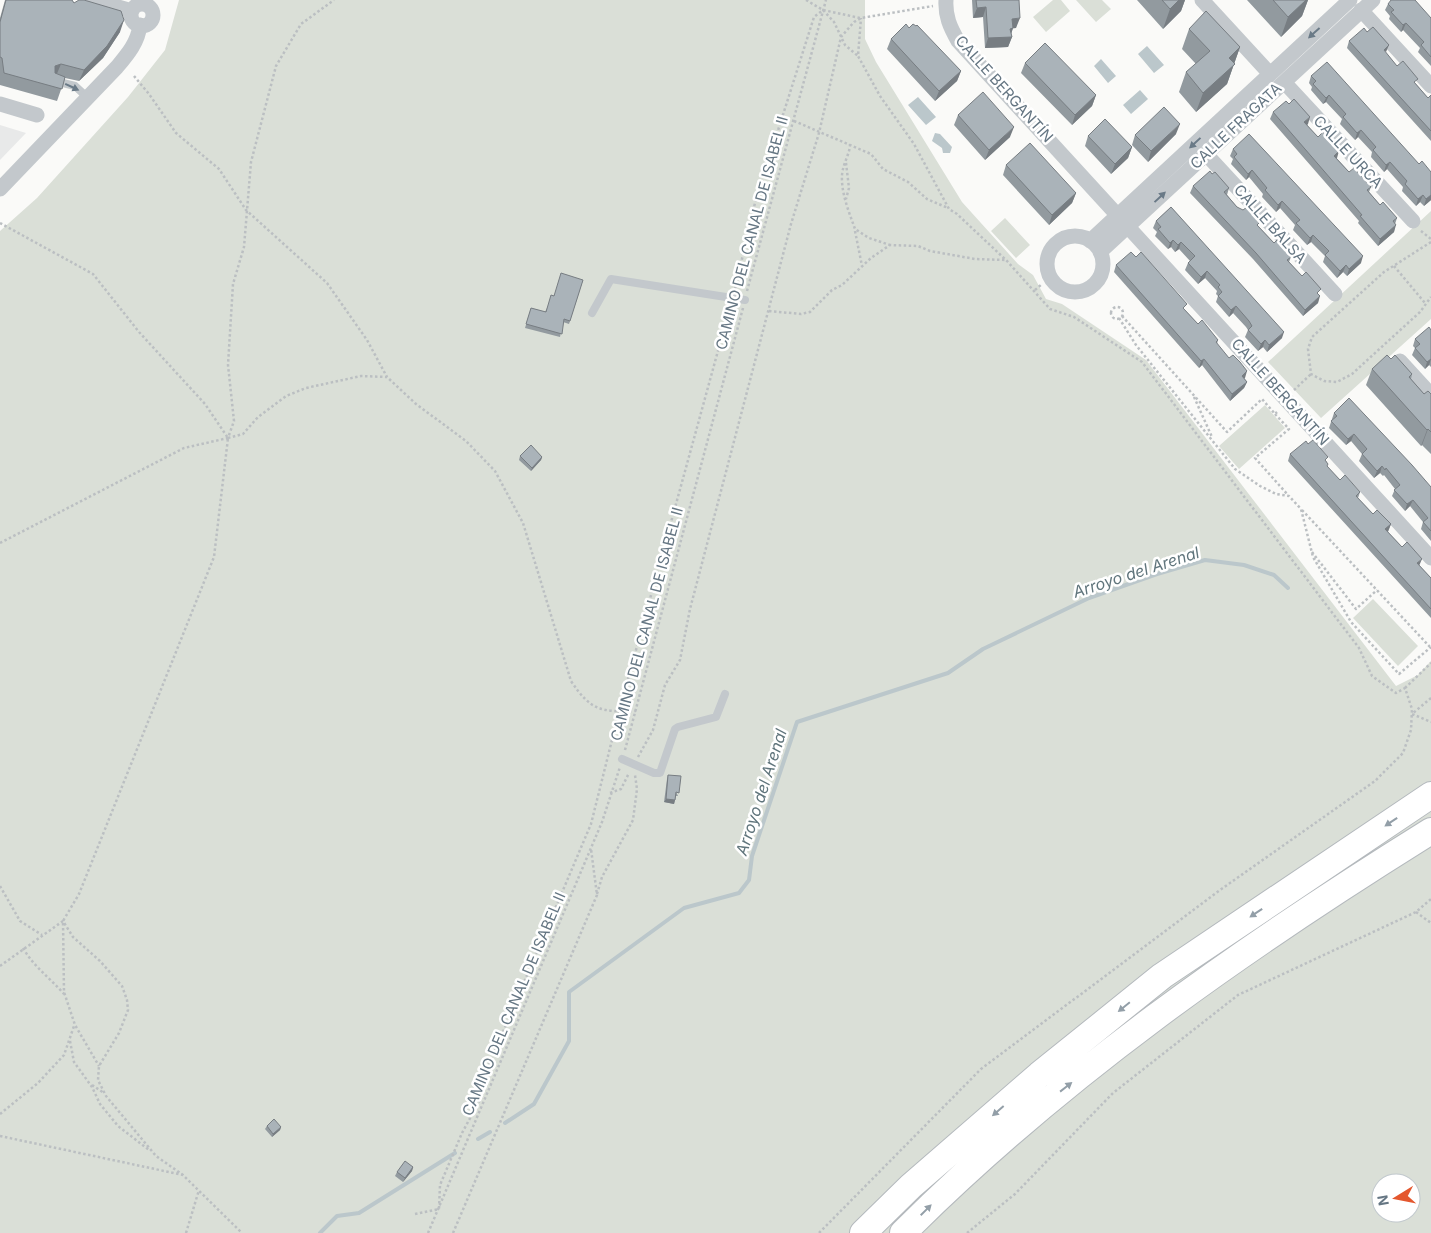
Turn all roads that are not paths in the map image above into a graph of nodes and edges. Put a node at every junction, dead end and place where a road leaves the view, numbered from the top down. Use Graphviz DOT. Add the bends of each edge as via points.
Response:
graph roads {
  1 [pos="94,0"];
  2 [pos="1202,0"];
  3 [pos="1350,0"];
  4 [pos="148,2"];
  5 [pos="939,3"];
  6 [pos="1367,5"];
  7 [pos="132,11"];
  8 [pos="140,25"];
  9 [pos="1270,74"];
  10 [pos="55,81"];
  11 [pos="1284,82"];
  12 [pos="1431,86"];
  13 [pos="87,98"];
  14 [pos="0,104"];
  15 [pos="37,115"];
  16 [pos="1206,154"];
  17 [pos="0,189"];
  18 [pos="1118,215"];
  19 [pos="1413,221"];
  20 [pos="1128,226"];
  21 [pos="1090,241"];
  22 [pos="1100,252"];
  23 [pos="1334,294"];
  24 [pos="745,300"];
  25 [pos="592,313"];
  26 [pos="1400,361"];
  27 [pos="1431,395"];
  28 [pos="1431,558"];
  29 [pos="725,694"];
  30 [pos="622,759"];
  31 [pos="1431,795"];
  32 [pos="1431,830"];
  33 [pos="1431,850"];
  34 [pos="1123,1043"];
  35 [pos="863,1233"];
  36 [pos="903,1233"];
  1 -- 7 [label="street"];
  2 -- 9 [label="street"];
  3 -- 9 [label="street, CALLE FRAGATA, one-way"];
  4 -- 7 [label="street" via="136,5"];
  4 -- 8 [label="street" via="153,16 148,24"];
  5 -- 18 [label="street, CALLE BERGANTÍN" via="945,9 949,26 958,41"];
  6 -- 11 [label="street, CALLE FRAGATA"];
  6 -- 12 [label="street"];
  7 -- 8 [label="street" via="132,20"];
  8 -- 13 [label="street" via="139,35 129,52"];
  9 -- 18 [label="street, CALLE FRAGATA, one-way"];
  10 -- 13 [label="lane, one-way" via="75,86"];
  11 -- 16 [label="street, CALLE FRAGATA"];
  11 -- 19 [label="street, CALLE URCA"];
  13 -- 17 [label="street"];
  14 -- 15 [label="street"];
  20 -- 16 [label="street, CALLE FRAGATA, one-way"];
  16 -- 23 [label="street, CALLE BALSA"];
  18 -- 20 [label="street, CALLE BERGANTÍN"];
  18 -- 21 [label="street, CALLE FRAGATA"];
  20 -- 22 [label="street, CALLE FRAGATA"];
  20 -- 28 [label="street, CALLE BERGANTÍN"];
  21 -- 22 [label="street"];
  21 -- 22 [label="street" via="1072,237 1056,245 1048,261 1052,279 1059,287 1068,292 1089,289 1102,273"];
  24 -- 25 [label="lane" via="611,279"];
  26 -- 27 [label="street"];
  29 -- 30 [label="lane" via="716,717 678,726 674,730 660,773"];
  31 -- 35 [label="highway, one-way" via="1162,976 1039,1075"];
  32 -- 34 [label="highway" via="1248,950"];
  33 -- 34 [label="highway" via="1263,953 1157,1026"];
  36 -- 34 [label="highway, one-way" via="1046,1103"];
}
